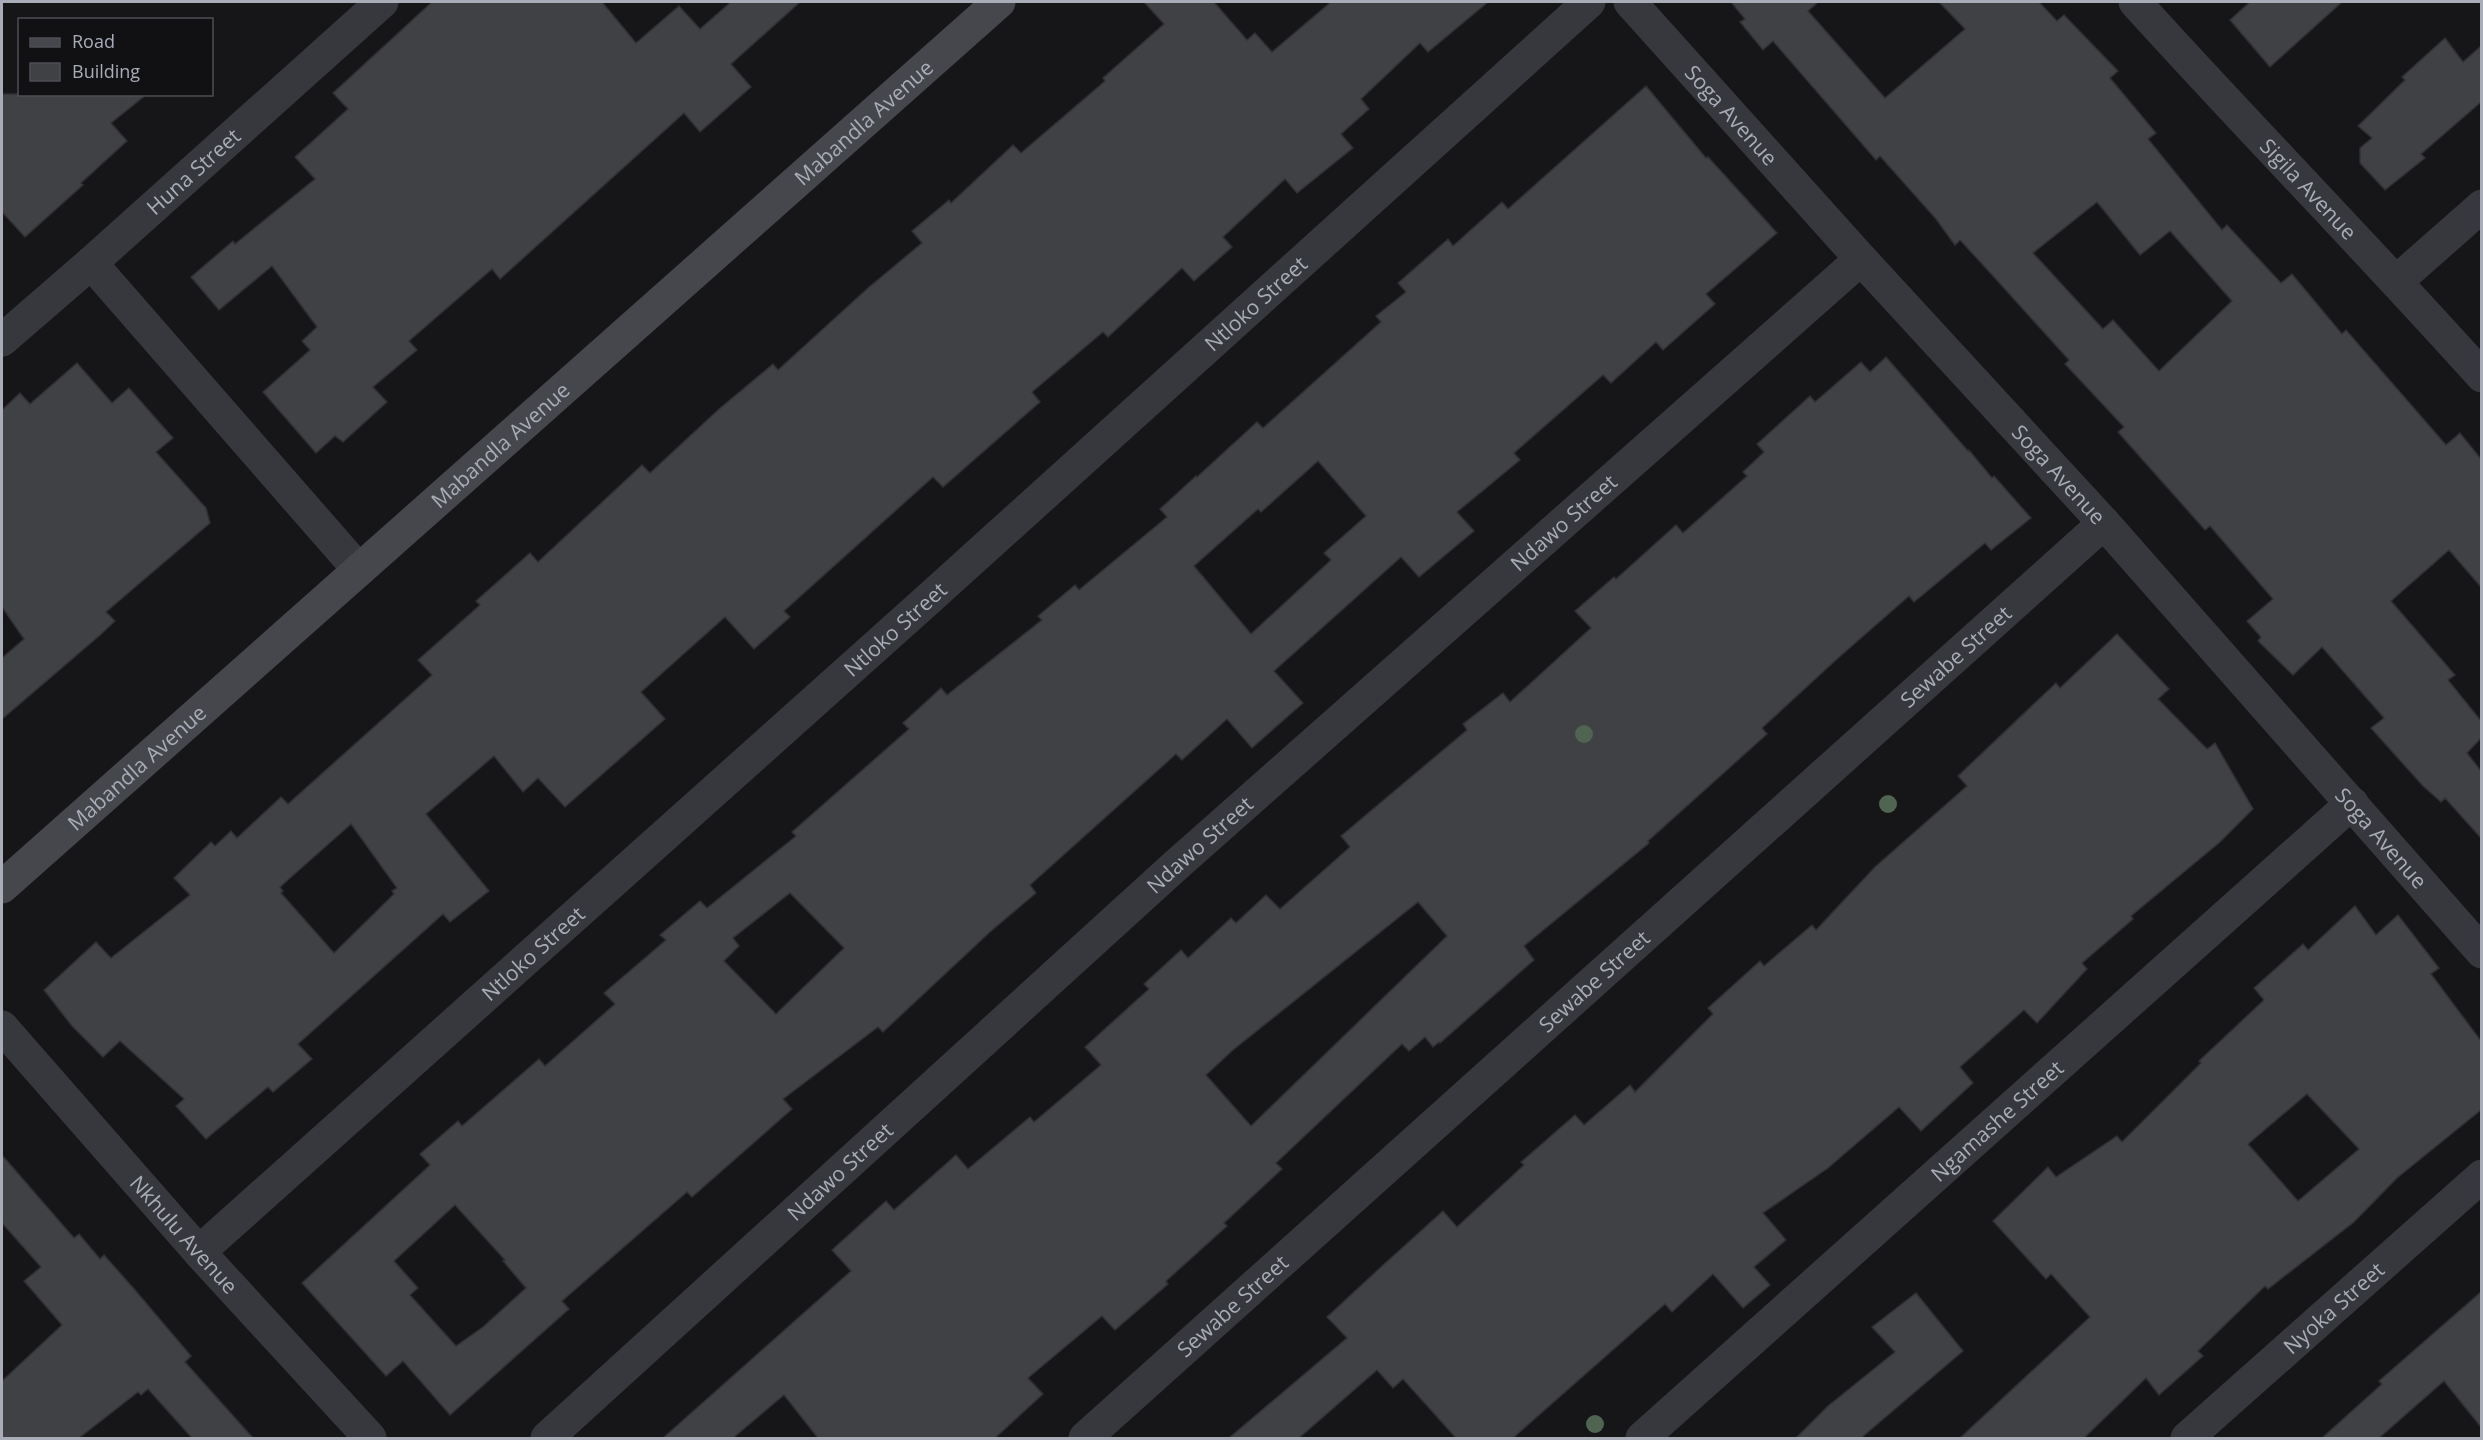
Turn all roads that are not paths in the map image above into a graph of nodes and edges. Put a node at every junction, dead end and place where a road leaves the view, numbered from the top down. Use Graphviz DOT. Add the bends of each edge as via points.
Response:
graph roads {
  1 [pos="382,2"];
  2 [pos="999,2"];
  3 [pos="1589,2"];
  4 [pos="1630,2"];
  5 [pos="2143,4"];
  6 [pos="2481,206"];
  7 [pos="1862,259"];
  8 [pos="90,263"];
  9 [pos="2397,281"];
  10 [pos="2,340"];
  11 [pos="2481,376"];
  12 [pos="2104,523"];
  13 [pos="359,570"];
  14 [pos="2352,803"];
  15 [pos="2,886"];
  16 [pos="2481,952"];
  17 [pos="2,1027"];
  18 [pos="2481,1176"];
  19 [pos="199,1252"];
  20 [pos="370,1438"];
  21 [pos="547,1438"];
  22 [pos="1085,1438"];
  23 [pos="1642,1438"];
  24 [pos="2187,1438"];
  1 -- 8 [label="street, Huna Street"];
  2 -- 13 [label="street, Mabandla Avenue"];
  3 -- 19 [label="street, Ntloko Street"];
  4 -- 7 [label="street, Soga Avenue"];
  5 -- 9 [label="street, Sigila Avenue" via="2255,134"];
  6 -- 9 [label="street"];
  7 -- 12 [label="street, Soga Avenue"];
  7 -- 21 [label="street, Ndawo Street" via="1174,867"];
  8 -- 10 [label="street, Huna Street"];
  8 -- 13 [label="street"];
  9 -- 11 [label="street, Sigila Avenue"];
  12 -- 14 [label="street, Soga Avenue"];
  12 -- 22 [label="street, Sewabe Street"];
  13 -- 15 [label="street, Mabandla Avenue"];
  14 -- 16 [label="street, Soga Avenue"];
  14 -- 23 [label="street, Ngamashe Street"];
  17 -- 19 [label="street, Nkhulu Avenue"];
  18 -- 24 [label="street, Nyoka Street"];
  19 -- 20 [label="street, Nkhulu Avenue"];
}
